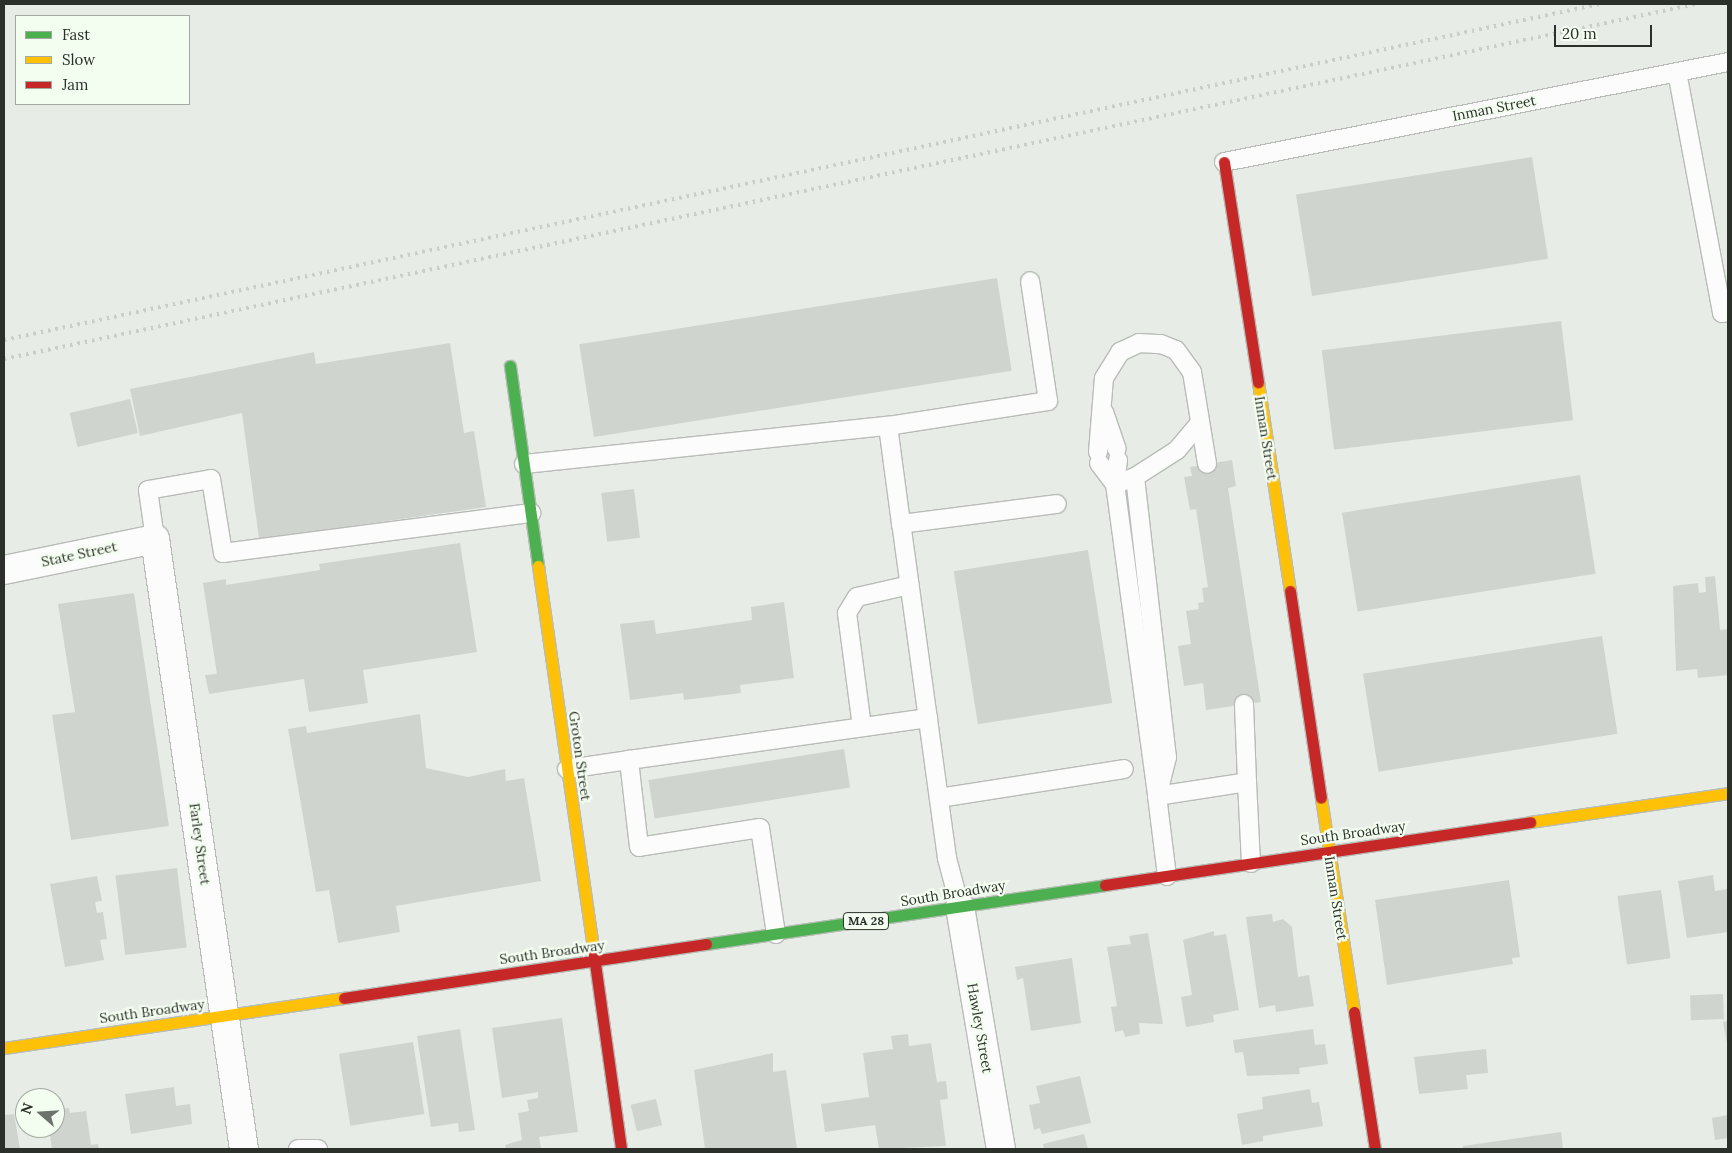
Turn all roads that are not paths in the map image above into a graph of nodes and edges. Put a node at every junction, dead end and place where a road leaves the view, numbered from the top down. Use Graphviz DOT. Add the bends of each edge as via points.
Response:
graph roads {
  1 [pos="1728,62"];
  2 [pos="1677,72"];
  3 [pos="1224,162"];
  4 [pos="1030,281"];
  5 [pos="1728,312"];
  6 [pos="510,366"];
  7 [pos="1101,405"];
  8 [pos="1199,424"];
  9 [pos="888,426"];
  10 [pos="524,464"];
  11 [pos="1206,464"];
  12 [pos="1135,477"];
  13 [pos="1115,484"];
  14 [pos="1057,504"];
  15 [pos="531,513"];
  16 [pos="901,524"];
  17 [pos="155,539"];
  18 [pos="4,570"];
  19 [pos="910,585"];
  20 [pos="1244,704"];
  21 [pos="928,718"];
  22 [pos="862,727"];
  23 [pos="629,760"];
  24 [pos="567,769"];
  25 [pos="1124,769"];
  26 [pos="1247,782"];
  27 [pos="1728,793"];
  28 [pos="1157,796"];
  29 [pos="939,798"];
  30 [pos="1330,852"];
  31 [pos="1251,863"];
  32 [pos="1167,876"];
  33 [pos="960,907"];
  34 [pos="776,934"];
  35 [pos="594,961"];
  36 [pos="226,1015"];
  37 [pos="4,1048"];
  38 [pos="318,1148"];
  39 [pos="244,1149"];
  40 [pos="298,1149"];
  41 [pos="621,1149"];
  42 [pos="1001,1149"];
  43 [pos="1375,1149"];
  1 -- 2 [label="lane, Inman Street"];
  2 -- 3 [label="lane, Inman Street"];
  2 -- 5 [label="lane" via="1722,313"];
  3 -- 30 [label="street, Inman Street"];
  4 -- 9 [label="lane" via="1048,401"];
  6 -- 10 [label="street, Groton Street"];
  7 -- 8 [label="lane" via="1104,378 1120,352 1139,342 1160,344 1176,350 1192,372"];
  7 -- 13 [label="lane" via="1117,455"];
  7 -- 13 [label="lane" via="1098,457"];
  8 -- 11 [label="lane"];
  8 -- 12 [label="lane" via="1177,450"];
  9 -- 10 [label="lane"];
  9 -- 16 [label="lane"];
  10 -- 15 [label="street, Groton Street"];
  12 -- 13 [label="lane"];
  12 -- 28 [label="lane" via="1167,757"];
  13 -- 28 [label="lane"];
  14 -- 16 [label="lane"];
  15 -- 17 [label="lane" via="223,553 211,479 148,490"];
  15 -- 24 [label="street, Groton Street"];
  16 -- 19 [label="lane"];
  17 -- 18 [label="street, State Street"];
  17 -- 36 [label="street, Farley Street"];
  19 -- 21 [label="lane"];
  19 -- 22 [label="lane" via="857,597 847,613"];
  20 -- 26 [label="lane"];
  21 -- 22 [label="lane"];
  21 -- 29 [label="lane"];
  22 -- 23 [label="lane"];
  23 -- 24 [label="lane"];
  23 -- 34 [label="lane" via="639,847 760,828"];
  24 -- 35 [label="street, Groton Street"];
  25 -- 29 [label="lane"];
  26 -- 28 [label="lane"];
  26 -- 31 [label="lane"];
  27 -- 30 [label="street, South Broadway / MA 28"];
  28 -- 32 [label="lane"];
  29 -- 33 [label="lane"];
  30 -- 31 [label="street, South Broadway / MA 28"];
  30 -- 43 [label="street, Inman Street"];
  31 -- 32 [label="street, South Broadway / MA 28"];
  32 -- 33 [label="street, South Broadway / MA 28"];
  33 -- 34 [label="street, South Broadway / MA 28"];
  33 -- 42 [label="street, Hawley Street"];
  34 -- 35 [label="street, South Broadway / MA 28"];
  35 -- 36 [label="street, South Broadway / MA 28"];
  35 -- 41 [label="street, Groton Street"];
  36 -- 37 [label="street, South Broadway / MA 28"];
  36 -- 39 [label="street, Farley Street"];
  38 -- 40 [label="lane"];
}
